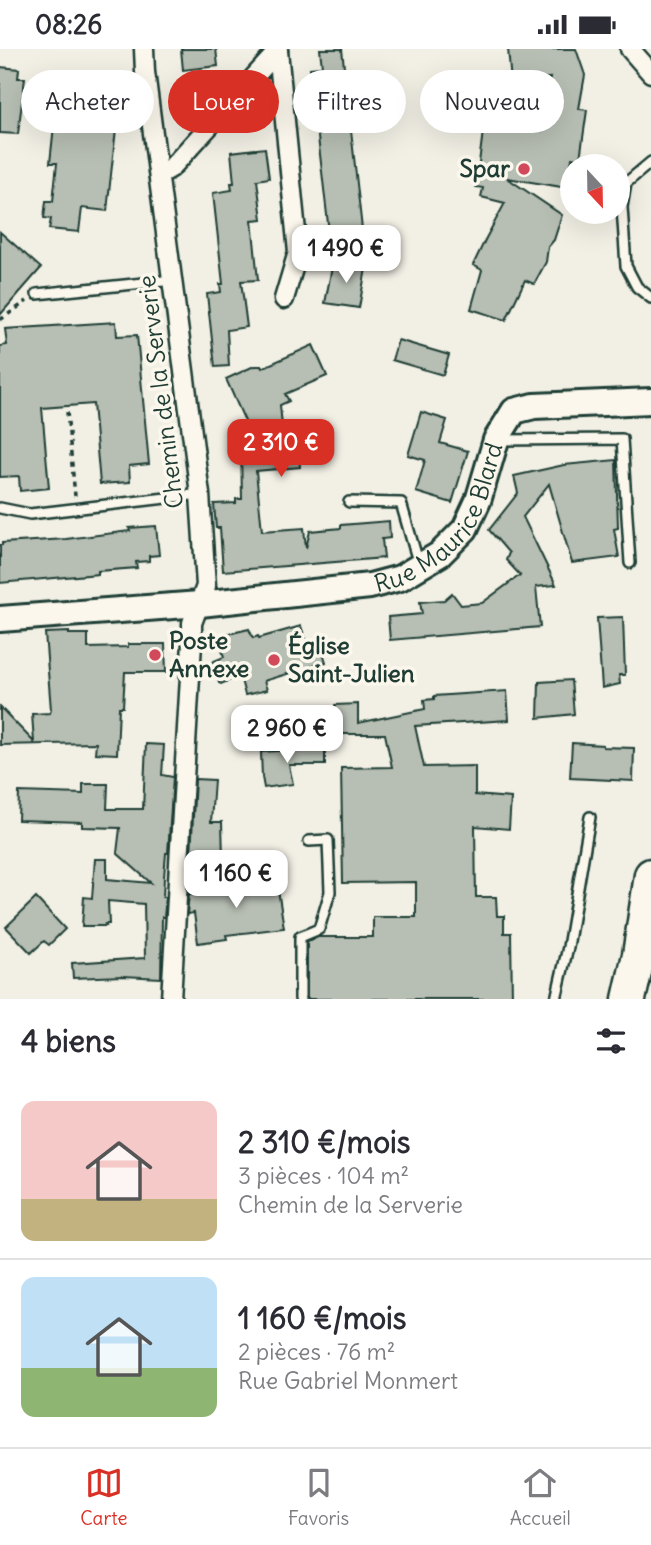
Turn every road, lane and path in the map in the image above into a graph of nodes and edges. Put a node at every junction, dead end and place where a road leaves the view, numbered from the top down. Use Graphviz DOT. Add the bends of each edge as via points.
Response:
graph roads {
  1 [pos="144,49"];
  2 [pos="629,49"];
  3 [pos="278,50"];
  4 [pos="651,73"];
  5 [pos="651,162"];
  6 [pos="159,175"];
  7 [pos="173,279"];
  8 [pos="37,293"];
  9 [pos="651,297"];
  10 [pos="284,299"];
  11 [pos="0,320"];
  12 [pos="651,401"];
  13 [pos="67,412"];
  14 [pos="496,440"];
  15 [pos="200,494"];
  16 [pos="349,502"];
  17 [pos="0,508"];
  18 [pos="77,508"];
  19 [pos="630,563"];
  20 [pos="419,566"];
  21 [pos="200,604"];
  22 [pos="0,619"];
  23 [pos="590,817"];
  24 [pos="309,841"];
  25 [pos="651,875"];
  26 [pos="170,999"];
  27 [pos="300,999"];
  28 [pos="556,999"];
  29 [pos="629,999"];
  1 -- 6 [label="street, Chemin de la Serverie"];
  2 -- 4 [label="street"];
  3 -- 6 [label="street" via="171,168"];
  3 -- 10 [label="street" via="298,251"];
  5 -- 9 [label="lane" via="626,183 622,207 626,267 637,287"];
  6 -- 7 [label="street, Chemin de la Serverie"];
  7 -- 8 [label="lane"];
  7 -- 15 [label="street, Chemin de la Serverie"];
  8 -- 11 [label="path"];
  12 -- 14 [label="street, Rue Maurice Blard" via="534,406 514,411"];
  13 -- 18 [label="path"];
  14 -- 19 [label="lane" via="622,439"];
  14 -- 20 [label="street, Rue Maurice Blard" via="465,529 440,554"];
  15 -- 18 [label="lane"];
  15 -- 21 [label="street, Chemin de la Serverie" via="206,586"];
  16 -- 20 [label="lane" via="401,503"];
  17 -- 18 [label="lane" via="30,514"];
  20 -- 21 [label="street, Rue Maurice Blard" via="370,586"];
  21 -- 22 [label="street, Rue Maurice Blard"];
  21 -- 26 [label="street, Chemin de la Serverie" via="192,623"];
  23 -- 28 [label="lane"];
  24 -- 27 [label="lane" via="328,840 330,892 319,929 300,937"];
  25 -- 29 [label="highway"];
}
